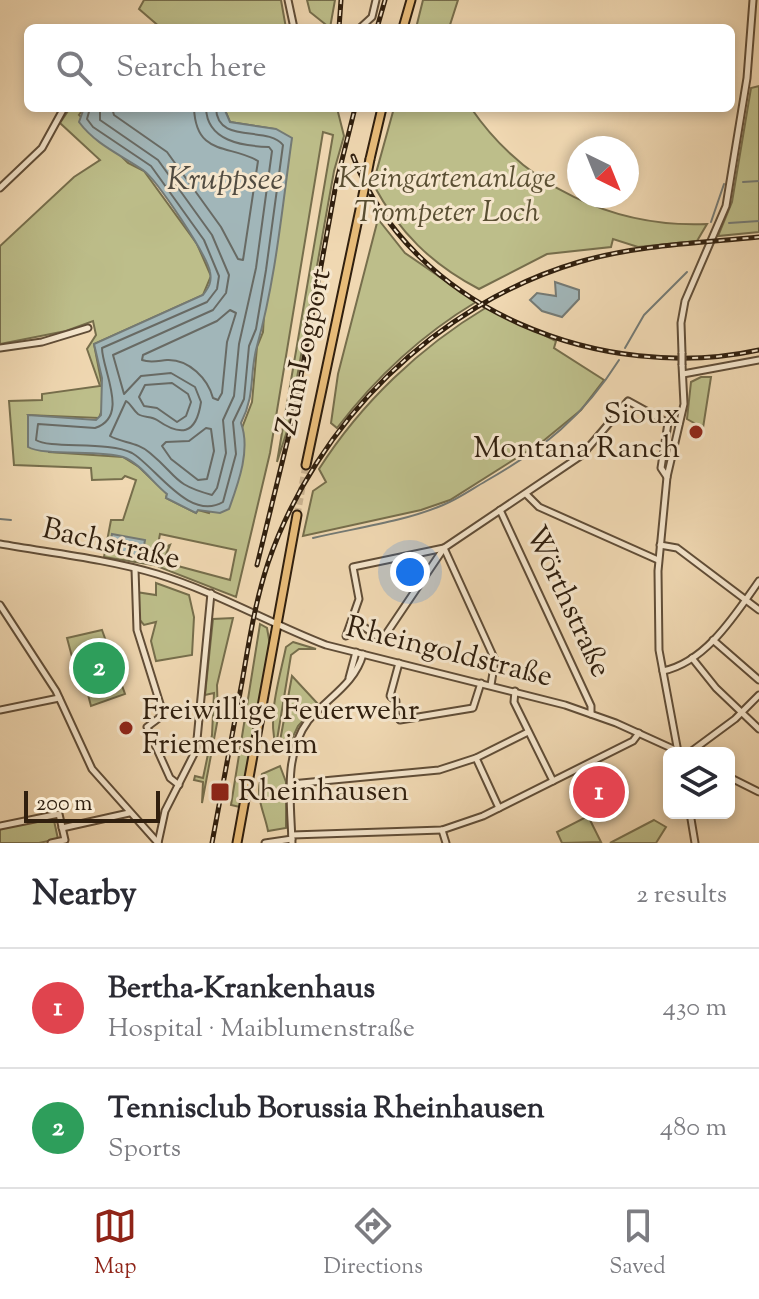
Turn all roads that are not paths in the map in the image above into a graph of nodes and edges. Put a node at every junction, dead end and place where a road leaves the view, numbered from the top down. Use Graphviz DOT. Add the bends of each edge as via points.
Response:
graph roads {
  1 [pos="288,0"];
  2 [pos="376,0"];
  3 [pos="411,0"];
  4 [pos="753,0"];
  5 [pos="293,24"];
  6 [pos="364,24"];
  7 [pos="404,24"];
  8 [pos="62,112"];
  9 [pos="381,112"];
  10 [pos="0,188"];
  11 [pos="88,328"];
  12 [pos="0,348"];
  13 [pos="759,360"];
  14 [pos="683,374"];
  15 [pos="306,465"];
  16 [pos="667,477"];
  17 [pos="526,494"];
  18 [pos="500,510"];
  19 [pos="297,515"];
  20 [pos="0,544"];
  21 [pos="660,545"];
  22 [pos="444,548"];
  23 [pos="658,560"];
  24 [pos="135,569"];
  25 [pos="759,581"];
  26 [pos="211,593"];
  27 [pos="746,599"];
  28 [pos="0,605"];
  29 [pos="759,610"];
  30 [pos="353,619"];
  31 [pos="279,627"];
  32 [pos="346,636"];
  33 [pos="713,640"];
  34 [pos="360,653"];
  35 [pos="692,658"];
  36 [pos="399,663"];
  37 [pos="663,671"];
  38 [pos="759,680"];
  39 [pos="481,683"];
  40 [pos="491,685"];
  41 [pos="515,691"];
  42 [pos="759,695"];
  43 [pos="59,698"];
  44 [pos="0,710"];
  45 [pos="591,714"];
  46 [pos="741,714"];
  47 [pos="759,729"];
  48 [pos="528,732"];
  49 [pos="639,733"];
  50 [pos="668,747"];
  51 [pos="678,747"];
  52 [pos="697,747"];
  53 [pos="476,758"];
  54 [pos="735,780"];
  55 [pos="553,781"];
  56 [pos="291,784"];
  57 [pos="179,785"];
  58 [pos="759,792"];
  59 [pos="499,808"];
  60 [pos="129,813"];
  61 [pos="691,819"];
  62 [pos="0,826"];
  63 [pos="62,828"];
  64 [pos="442,830"];
  65 [pos="292,839"];
  66 [pos="51,843"];
  67 [pos="158,843"];
  68 [pos="237,843"];
  69 [pos="265,843"];
  70 [pos="446,843"];
  71 [pos="695,843"];
  1 -- 5 [label="street"];
  2 -- 6 [label="street"];
  3 -- 7 [label="main road"];
  4 -- 14 [label="street, bridge" via="747,78 726,206 685,301"];
  8 -- 10 [label="street" via="42,148"];
  9 -- 15 [label="main road, Zum Logport, bridge"];
  11 -- 12 [label="street"];
  13 -- 14 [label="street"];
  14 -- 16 [label="street" via="684,404"];
  16 -- 17 [label="street" via="661,468 668,423 628,401 596,444"];
  16 -- 21 [label="street"];
  17 -- 18 [label="street"];
  17 -- 23 [label="street" via="539,507"];
  18 -- 22 [label="street"];
  18 -- 45 [label="street, Wörthstraße"];
  19 -- 31 [label="main road"];
  20 -- 24 [label="street, Bachstraße"];
  21 -- 23 [label="street"];
  21 -- 27 [label="street" via="677,548"];
  22 -- 30 [label="street" via="353,567 359,599"];
  22 -- 30 [label="street" via="382,640"];
  22 -- 40 [label="street" via="495,660"];
  23 -- 37 [label="street" via="657,631"];
  24 -- 26 [label="street, Bachstraße"];
  24 -- 57 [label="street" via="137,630 162,710 147,727 170,778"];
  25 -- 27 [label="street"];
  26 -- 31 [label="street, Rheingoldstraße"];
  26 -- 57 [label="street" via="198,739"];
  27 -- 29 [label="street"];
  27 -- 33 [label="street"];
  28 -- 43 [label="street"];
  30 -- 32 [label="street"];
  31 -- 34 [label="street, Rheingoldstraße"];
  31 -- 68 [label="main road"];
  33 -- 35 [label="street"];
  33 -- 38 [label="street"];
  34 -- 36 [label="street, Rheingoldstraße"];
  34 -- 56 [label="street" via="348,681 305,727 296,746"];
  35 -- 37 [label="street"];
  35 -- 46 [label="street"];
  36 -- 39 [label="street, Rheingoldstraße"];
  36 -- 39 [label="street" via="390,696 400,720 473,708"];
  37 -- 51 [label="street"];
  39 -- 40 [label="street, Rheingoldstraße"];
  40 -- 41 [label="street, Rheingoldstraße"];
  41 -- 45 [label="street, Rheingoldstraße"];
  41 -- 48 [label="street" via="514,702"];
  42 -- 46 [label="street"];
  43 -- 44 [label="street"];
  43 -- 60 [label="street" via="86,760"];
  45 -- 49 [label="street, Rheingoldstraße"];
  46 -- 47 [label="street"];
  46 -- 52 [label="street"];
  48 -- 53 [label="street"];
  48 -- 55 [label="street"];
  49 -- 50 [label="street, Rheingoldstraße"];
  49 -- 55 [label="street" via="633,741"];
  53 -- 56 [label="street" via="420,774"];
  53 -- 59 [label="street"];
  54 -- 58 [label="street"];
  55 -- 59 [label="street"];
  56 -- 65 [label="street"];
  57 -- 67 [label="street" via="165,811"];
  59 -- 64 [label="street"];
  60 -- 63 [label="street"];
  60 -- 67 [label="street"];
  61 -- 71 [label="street"];
  62 -- 63 [label="street" via="59,814"];
  63 -- 66 [label="street" via="65,840"];
  64 -- 65 [label="street"];
  64 -- 70 [label="street"];
  65 -- 69 [label="street"];
}
